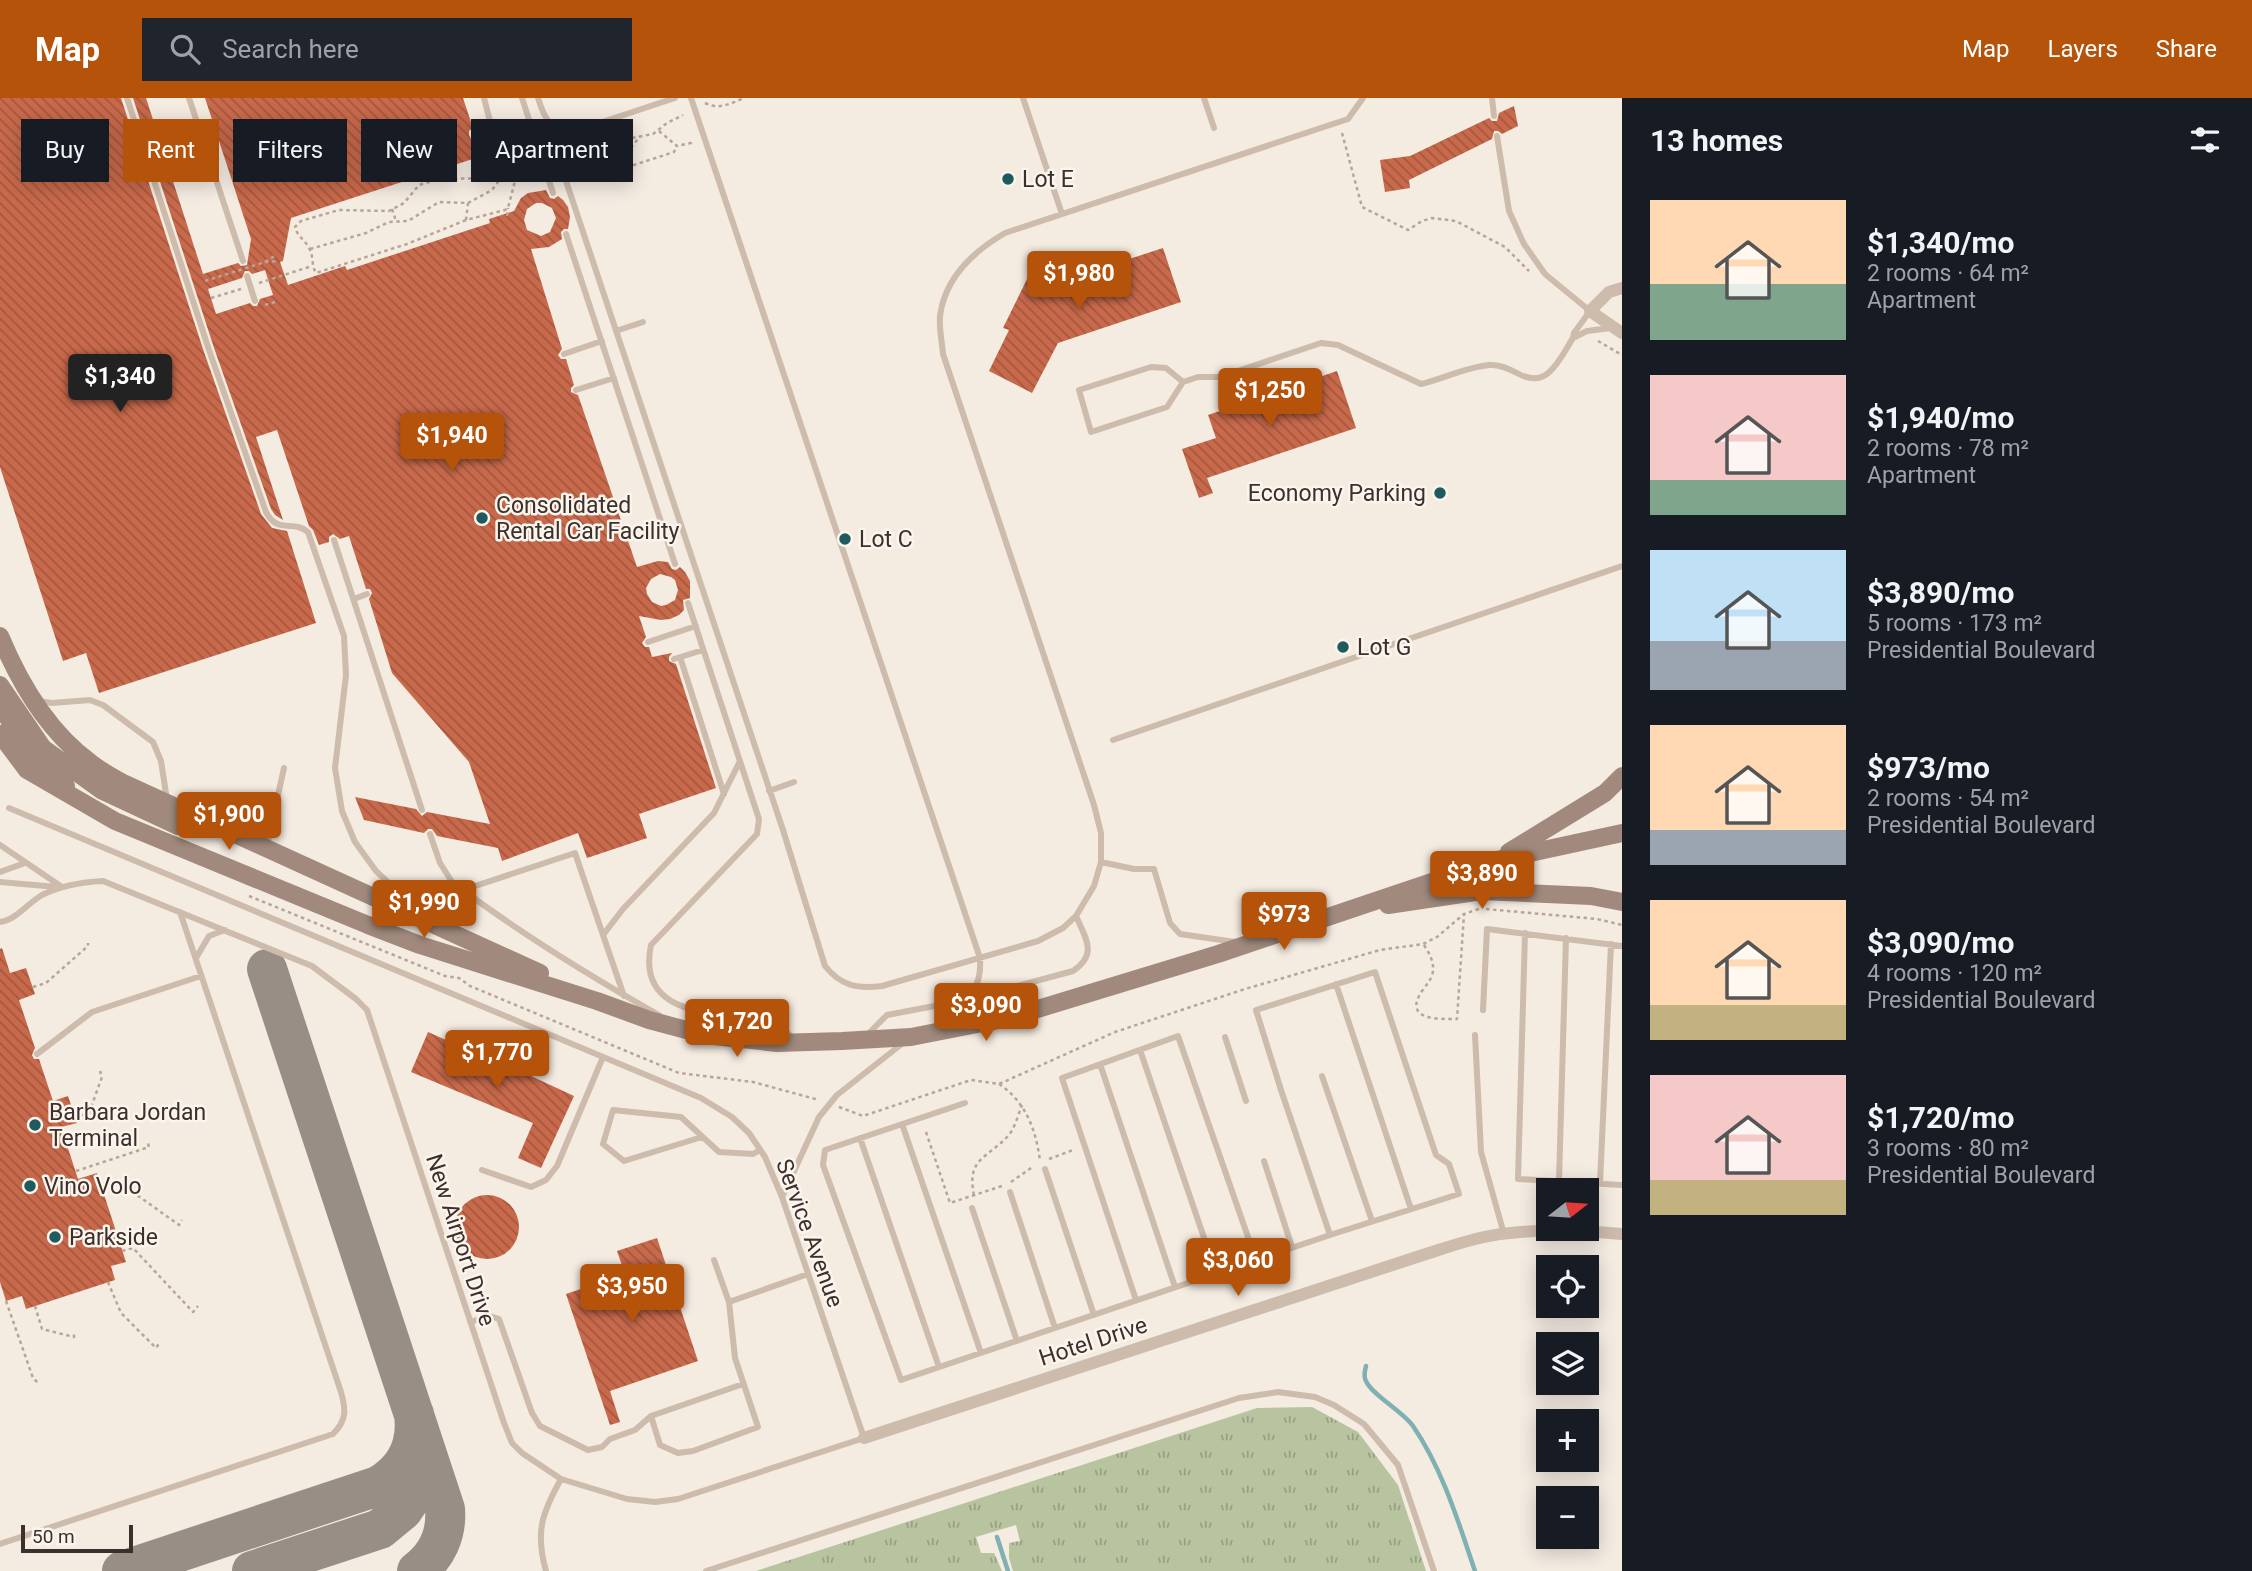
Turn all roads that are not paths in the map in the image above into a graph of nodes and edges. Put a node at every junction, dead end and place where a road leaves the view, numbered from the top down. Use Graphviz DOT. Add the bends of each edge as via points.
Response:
graph roads {
  1 [pos="127,98"];
  2 [pos="189,98"];
  3 [pos="484,98"];
  4 [pos="522,98"];
  5 [pos="538,98"];
  6 [pos="675,98"];
  7 [pos="691,98"];
  8 [pos="1023,98"];
  9 [pos="1204,98"];
  10 [pos="1363,98"];
  11 [pos="1492,98"];
  12 [pos="1494,116"];
  13 [pos="490,119"];
  14 [pos="1214,128"];
  15 [pos="1497,136"];
  16 [pos="566,182"];
  17 [pos="552,193"];
  18 [pos="1062,214"];
  19 [pos="566,234"];
  20 [pos="243,261"];
  21 [pos="247,276"];
  22 [pos="1622,288"];
  23 [pos="255,301"];
  24 [pos="1590,312"];
  25 [pos="643,322"];
  26 [pos="616,331"];
  27 [pos="1618,331"];
  28 [pos="1573,338"];
  29 [pos="602,341"];
  30 [pos="564,354"];
  31 [pos="614,378"];
  32 [pos="1183,382"];
  33 [pos="576,390"];
  34 [pos="334,540"];
  35 [pos="675,564"];
  36 [pos="1622,566"];
  37 [pos="368,594"];
  38 [pos="354,599"];
  39 [pos="688,603"];
  40 [pos="696,626"];
  41 [pos="0,636"];
  42 [pos="648,642"];
  43 [pos="703,650"];
  44 [pos="0,685"];
  45 [pos="33,700"];
  46 [pos="0,703"];
  47 [pos="0,734"];
  48 [pos="1113,740"];
  49 [pos="740,761"];
  50 [pos="284,768"];
  51 [pos="1622,776"];
  52 [pos="794,782"];
  53 [pos="769,791"];
  54 [pos="724,794"];
  55 [pos="80,802"];
  56 [pos="168,803"];
  57 [pos="9,808"];
  58 [pos="422,810"];
  59 [pos="207,821"];
  60 [pos="1622,832"];
  61 [pos="430,834"];
  62 [pos="0,845"];
  63 [pos="267,848"];
  64 [pos="1497,859"];
  65 [pos="1101,862"];
  66 [pos="25,863"];
  67 [pos="0,872"];
  68 [pos="0,882"];
  69 [pos="62,887"];
  70 [pos="463,890"];
  71 [pos="1622,902"];
  72 [pos="1343,911"];
  73 [pos="180,912"];
  74 [pos="1076,916"];
  75 [pos="0,922"];
  76 [pos="225,930"];
  77 [pos="1525,933"];
  78 [pos="603,935"];
  79 [pos="1566,938"];
  80 [pos="477,943"];
  81 [pos="1247,944"];
  82 [pos="1611,944"];
  83 [pos="1622,946"];
  84 [pos="195,958"];
  85 [pos="980,958"];
  86 [pos="201,975"];
  87 [pos="1336,984"];
  88 [pos="624,996"];
  89 [pos="966,1000"];
  90 [pos="597,1001"];
  91 [pos="1483,1010"];
  92 [pos="683,1029"];
  93 [pos="1475,1035"];
  94 [pos="911,1037"];
  95 [pos="1225,1037"];
  96 [pos="861,1040"];
  97 [pos="798,1043"];
  98 [pos="1140,1050"];
  99 [pos="37,1054"];
  100 [pos="603,1057"];
  101 [pos="1100,1064"];
  102 [pos="1322,1076"];
  103 [pos="1246,1101"];
  104 [pos="965,1103"];
  105 [pos="902,1124"];
  106 [pos="702,1137"];
  107 [pos="860,1138"];
  108 [pos="760,1150"];
  109 [pos="1264,1161"];
  110 [pos="1045,1169"];
  111 [pos="482,1170"];
  112 [pos="1559,1178"];
  113 [pos="1536,1180"];
  114 [pos="1600,1183"];
  115 [pos="1622,1185"];
  116 [pos="1010,1192"];
  117 [pos="782,1197"];
  118 [pos="972,1208"];
  119 [pos="1412,1209"];
  120 [pos="1372,1222"];
  121 [pos="1330,1234"];
  122 [pos="1504,1234"];
  123 [pos="1622,1234"];
  124 [pos="1292,1247"];
  125 [pos="714,1259"];
  126 [pos="1256,1260"];
  127 [pos="1216,1273"];
  128 [pos="808,1274"];
  129 [pos="1175,1287"];
  130 [pos="1136,1300"];
  131 [pos="729,1302"];
  132 [pos="1094,1315"];
  133 [pos="470,1322"];
  134 [pos="1055,1328"];
  135 [pos="1017,1340"];
  136 [pos="981,1353"];
  137 [pos="939,1367"];
  138 [pos="743,1384"];
  139 [pos="651,1416"];
  140 [pos="864,1438"];
  141 [pos="562,1479"];
  142 [pos="0,1544"];
  143 [pos="546,1571"];
  144 [pos="706,1571"];
  145 [pos="1434,1571"];
  1 -- 80 [label="lane" via="266,512 285,527 304,528 344,636 346,675 335,768 342,811 355,842 376,871 412,906"];
  2 -- 20 [label="lane"];
  3 -- 13 [label="lane"];
  4 -- 17 [label="lane"];
  5 -- 6 [label="lane" via="550,124 572,132"];
  7 -- 85 [label="lane"];
  8 -- 18 [label="lane"];
  9 -- 14 [label="lane"];
  10 -- 18 [label="lane" via="1348,120"];
  11 -- 12 [label="lane"];
  15 -- 24 [label="lane" via="1509,211 1524,244 1545,274"];
  16 -- 26 [label="lane"];
  18 -- 65 [label="lane" via="1005,233 982,247 961,267 940,316 943,354 1094,805 1101,833"];
  19 -- 29 [label="lane"];
  21 -- 23 [label="lane"];
  22 -- 24 [label="street" via="1609,292"];
  24 -- 27 [label="street"];
  24 -- 28 [label="lane"];
  25 -- 26 [label="lane"];
  26 -- 53 [label="lane"];
  27 -- 28 [label="lane" via="1594,330"];
  28 -- 32 [label="lane" via="1550,373 1535,380 1501,365 1488,365 1421,384 1329,342 1220,377"];
  29 -- 30 [label="lane"];
  29 -- 31 [label="lane"];
  31 -- 33 [label="lane"];
  31 -- 35 [label="lane"];
  32 -- 32 [label="lane" via="1166,368 1151,367 1079,390 1091,432 1167,407"];
  34 -- 38 [label="lane"];
  36 -- 48 [label="lane"];
  37 -- 38 [label="lane"];
  38 -- 58 [label="lane"];
  39 -- 40 [label="lane"];
  40 -- 42 [label="lane"];
  40 -- 43 [label="lane"];
  41 -- 45 [label="main road"];
  43 -- 49 [label="lane"];
  43 -- 54 [label="lane" via="677,658"];
  44 -- 59 [label="main road" via="43,748 101,790 178,826"];
  45 -- 56 [label="main road" via="61,737 90,763"];
  45 -- 56 [label="lane" via="90,700 153,742"];
  46 -- 55 [label="main road" via="15,732"];
  47 -- 55 [label="main road" via="27,770"];
  49 -- 54 [label="lane"];
  49 -- 97 [label="lane" via="759,819 757,834 651,946 648,962 653,984 663,997 684,1008 777,1024"];
  50 -- 63 [label="lane"];
  51 -- 64 [label="main road" via="1605,793"];
  52 -- 53 [label="lane"];
  53 -- 85 [label="lane" via="825,966 840,982 863,989 882,986"];
  54 -- 78 [label="lane" via="714,813"];
  55 -- 90 [label="main road" via="171,846 368,925"];
  56 -- 59 [label="main road"];
  57 -- 100 [label="lane, Service Avenue"];
  59 -- 63 [label="main road"];
  60 -- 64 [label="main road"];
  61 -- 70 [label="lane" via="440,863"];
  62 -- 66 [label="lane"];
  63 -- 80 [label="main road"];
  64 -- 72 [label="main road"];
  65 -- 74 [label="lane" via="1094,886"];
  65 -- 81 [label="lane" via="1154,869 1170,923 1180,934"];
  66 -- 67 [label="lane"];
  66 -- 69 [label="lane"];
  68 -- 69 [label="lane"];
  69 -- 73 [label="lane, New Airport Drive" via="103,881"];
  69 -- 75 [label="lane"];
  70 -- 78 [label="lane" via="575,853"];
  70 -- 88 [label="lane"];
  71 -- 72 [label="main road" via="1591,896 1482,891"];
  72 -- 81 [label="main road"];
  73 -- 76 [label="lane, New Airport Drive"];
  73 -- 84 [label="lane"];
  74 -- 85 [label="lane" via="1038,941"];
  74 -- 89 [label="lane" via="1087,942 1083,964 1073,971"];
  76 -- 84 [label="lane" via="209,936"];
  76 -- 133 [label="lane, New Airport Drive" via="312,966 367,1010"];
  77 -- 79 [label="lane"];
  77 -- 91 [label="lane" via="1487,929"];
  77 -- 113 [label="lane" via="1518,1180"];
  78 -- 88 [label="lane"];
  79 -- 82 [label="lane"];
  79 -- 112 [label="lane"];
  80 -- 90 [label="main road"];
  81 -- 94 [label="main road" via="1008,1018"];
  82 -- 83 [label="lane"];
  82 -- 114 [label="lane"];
  84 -- 86 [label="lane"];
  85 -- 89 [label="lane" via="981,976"];
  86 -- 99 [label="lane" via="92,1012"];
  86 -- 142 [label="lane" via="346,1416 334,1434"];
  87 -- 119 [label="lane"];
  87 -- 119 [label="lane" via="1375,972 1436,1154 1449,1164 1459,1194"];
  87 -- 121 [label="lane" via="1256,1010"];
  88 -- 92 [label="lane"];
  89 -- 96 [label="lane" via="887,1014"];
  90 -- 92 [label="main road"];
  92 -- 97 [label="main road" via="749,1041"];
  93 -- 122 [label="lane" via="1481,1152"];
  94 -- 96 [label="main road"];
  94 -- 117 [label="lane" via="836,1095 818,1117"];
  95 -- 103 [label="lane"];
  96 -- 97 [label="main road"];
  98 -- 101 [label="lane"];
  98 -- 126 [label="lane" via="1178,1036"];
  98 -- 127 [label="lane"];
  100 -- 108 [label="lane, Service Avenue" via="701,1098 732,1117"];
  100 -- 111 [label="lane" via="557,1166 546,1180 531,1187"];
  101 -- 129 [label="lane"];
  101 -- 130 [label="lane" via="1062,1078"];
  102 -- 120 [label="lane"];
  104 -- 105 [label="lane"];
  105 -- 107 [label="lane"];
  105 -- 136 [label="lane"];
  106 -- 106 [label="lane" via="624,1161 603,1144 613,1110 681,1117"];
  106 -- 108 [label="lane" via="719,1152 753,1154"];
  107 -- 137 [label="lane"];
  107 -- 137 [label="lane" via="825,1150 824,1165 901,1380"];
  108 -- 117 [label="lane, Service Avenue"];
  109 -- 124 [label="lane"];
  110 -- 132 [label="lane"];
  114 -- 115 [label="lane"];
  116 -- 134 [label="lane"];
  117 -- 128 [label="lane, Service Avenue"];
  118 -- 135 [label="lane"];
  119 -- 120 [label="lane"];
  120 -- 121 [label="lane"];
  121 -- 124 [label="lane"];
  122 -- 123 [label="street, Hotel Drive" via="1583,1230"];
  122 -- 140 [label="street, Hotel Drive" via="1426,1254"];
  124 -- 126 [label="lane"];
  125 -- 131 [label="lane"];
  126 -- 127 [label="lane"];
  127 -- 129 [label="lane"];
  128 -- 131 [label="lane"];
  128 -- 140 [label="lane, Service Avenue"];
  129 -- 130 [label="lane"];
  130 -- 132 [label="lane"];
  131 -- 138 [label="lane" via="735,1358"];
  132 -- 134 [label="lane"];
  133 -- 139 [label="lane" via="490,1316 499,1319 532,1413 541,1426 588,1450 635,1430"];
  133 -- 141 [label="lane, New Airport Drive" via="512,1443"];
  134 -- 135 [label="lane"];
  135 -- 136 [label="lane"];
  136 -- 137 [label="lane"];
  138 -- 139 [label="lane"];
  138 -- 139 [label="lane" via="758,1427 693,1451 678,1453 660,1445"];
  140 -- 141 [label="lane, New Airport Drive" via="678,1499 627,1500"];
  141 -- 143 [label="lane" via="541,1527"];
  144 -- 145 [label="lane" via="1239,1398 1278,1392 1315,1397 1364,1423 1398,1465"];
}
